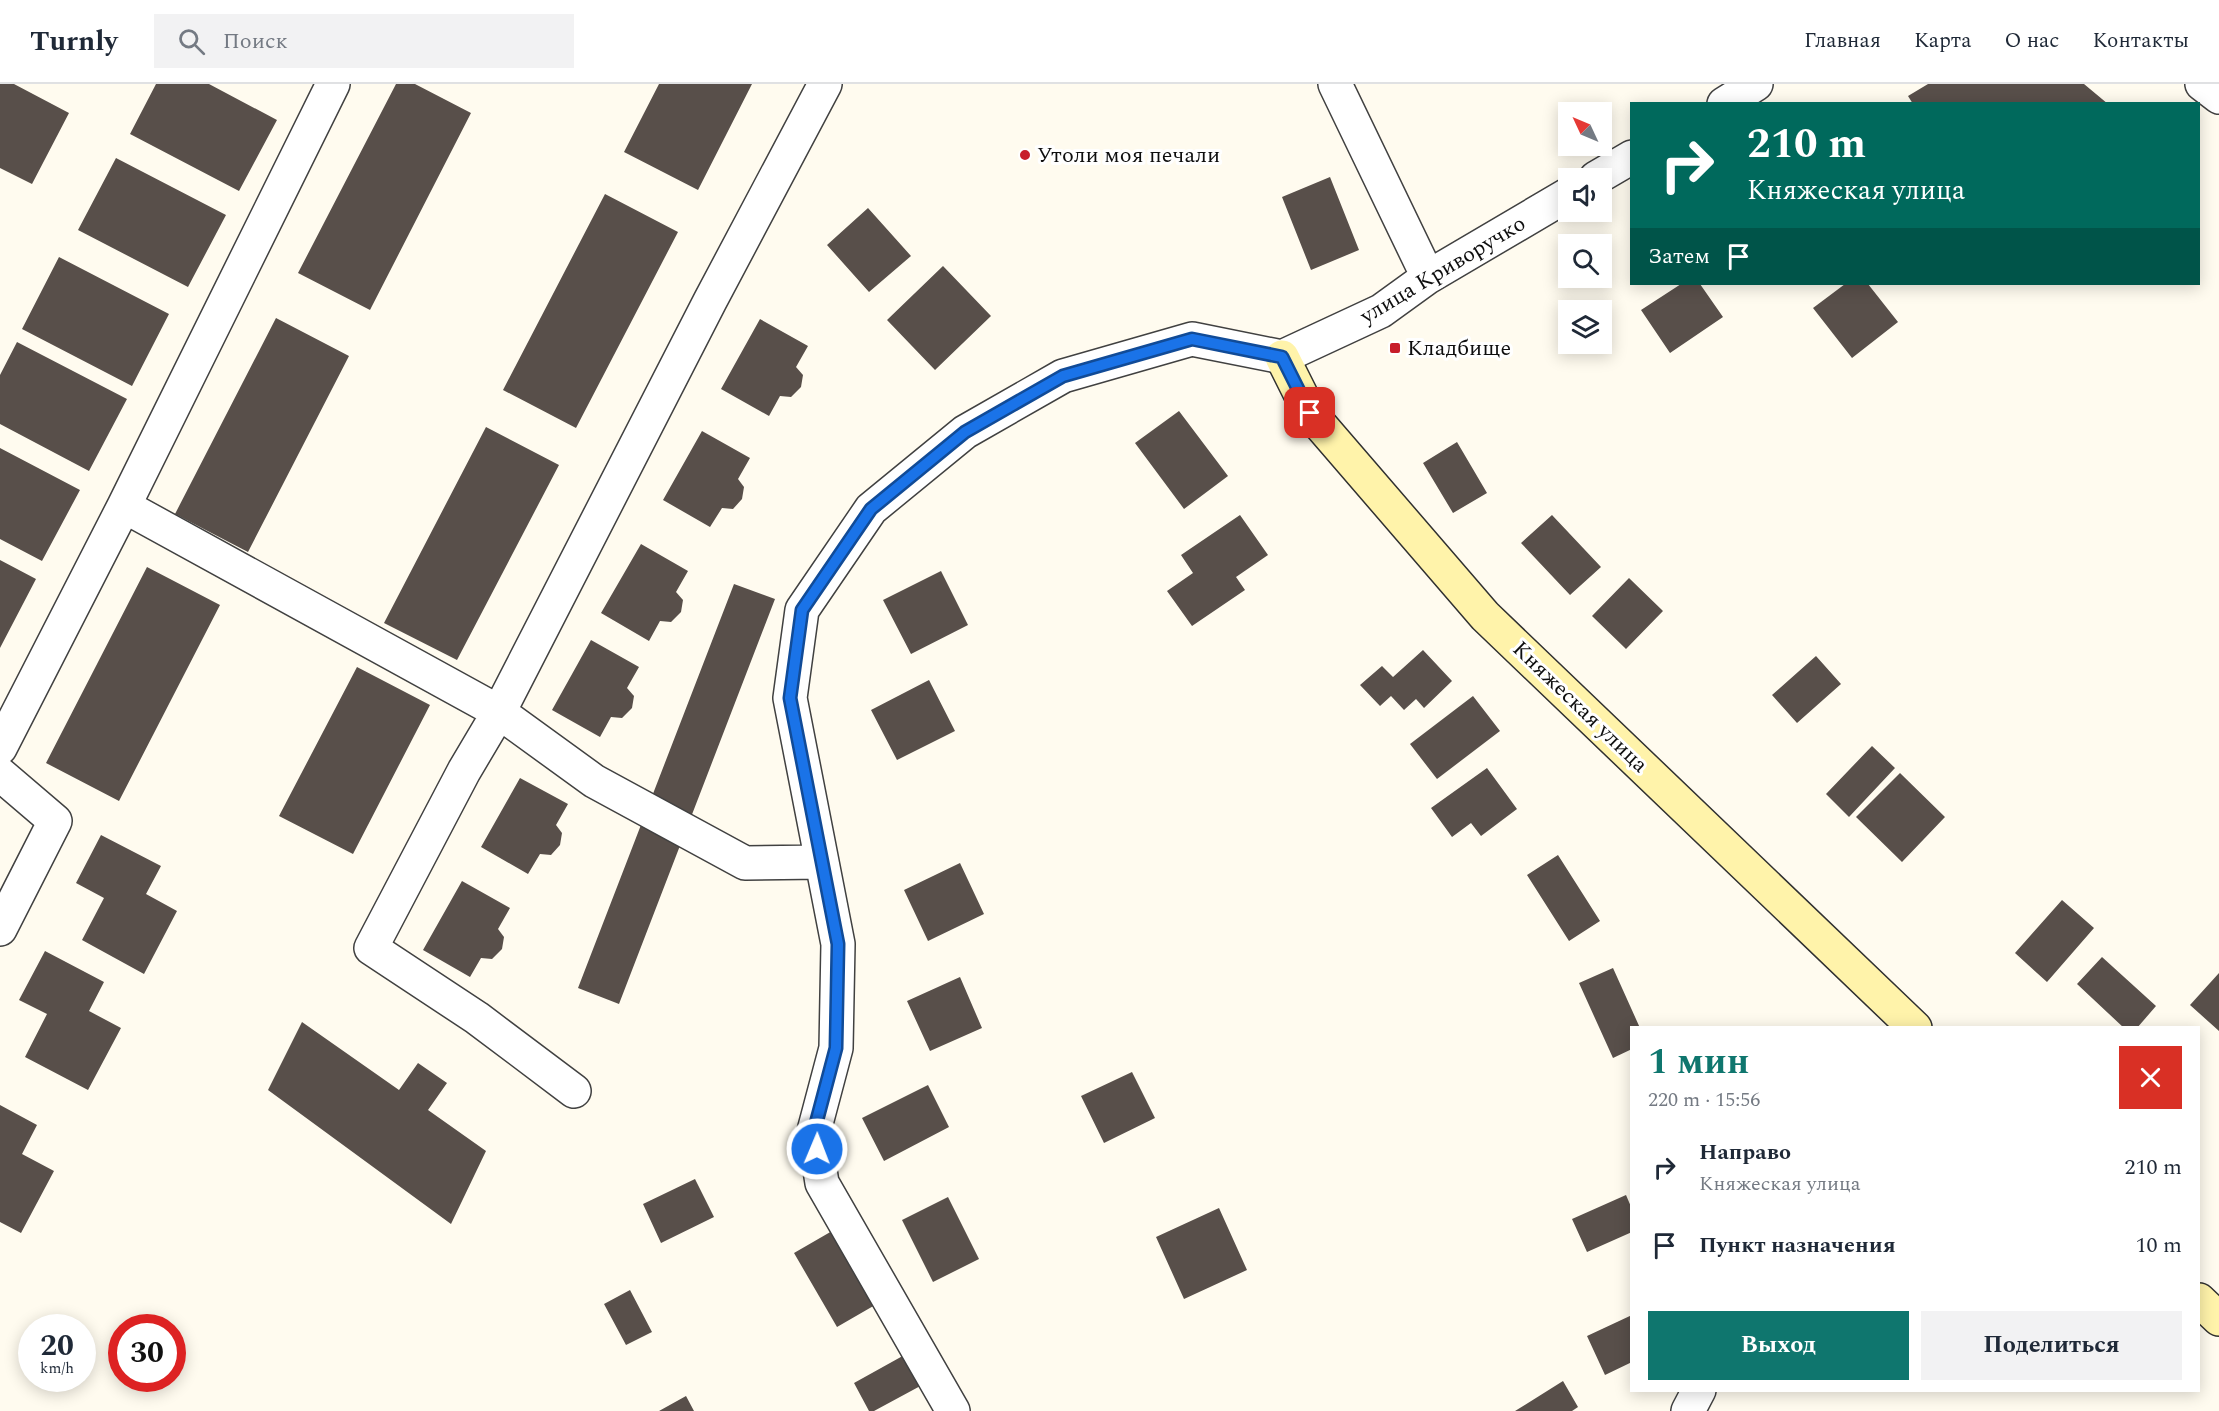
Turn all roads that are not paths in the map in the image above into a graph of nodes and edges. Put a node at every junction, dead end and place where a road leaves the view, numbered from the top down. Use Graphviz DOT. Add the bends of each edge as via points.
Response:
graph roads {
  1 [pos="333,84"];
  2 [pos="825,84"];
  3 [pos="1335,84"];
  4 [pos="1756,84"];
  5 [pos="2202,84"];
  6 [pos="2219,97"];
  7 [pos="1727,102"];
  8 [pos="1630,158"];
  9 [pos="1612,169"];
  10 [pos="1558,200"];
  11 [pos="1428,277"];
  12 [pos="1282,357"];
  13 [pos="124,506"];
  14 [pos="499,712"];
  15 [pos="0,748"];
  16 [pos="0,774"];
  17 [pos="822,862"];
  18 [pos="0,929"];
  19 [pos="1913,1026"];
  20 [pos="574,1090"];
  21 [pos="2200,1301"];
  22 [pos="2219,1319"];
  23 [pos="1698,1392"];
  24 [pos="952,1411"];
  25 [pos="1688,1411"];
  1 -- 13 [label="street"];
  2 -- 14 [label="street"];
  3 -- 11 [label="street"];
  4 -- 7 [label="street"];
  5 -- 6 [label="street"];
  8 -- 9 [label="street"];
  10 -- 11 [label="street, улица Криворучко"];
  11 -- 12 [label="street, улица Криворучко" via="1381,311"];
  12 -- 17 [label="street" via="1192,339 1063,376 965,432 871,509 802,610 790,698"];
  12 -- 19 [label="street, Княжеская улица" via="1310,413 1485,616"];
  13 -- 14 [label="street"];
  13 -- 15 [label="street"];
  14 -- 17 [label="street" via="594,781 745,863"];
  14 -- 20 [label="street" via="371,948 477,1018"];
  16 -- 18 [label="street" via="55,820"];
  17 -- 24 [label="street" via="838,944 836,1048 814,1131 822,1183"];
  21 -- 22 [label="street"];
  23 -- 25 [label="street"];
}
